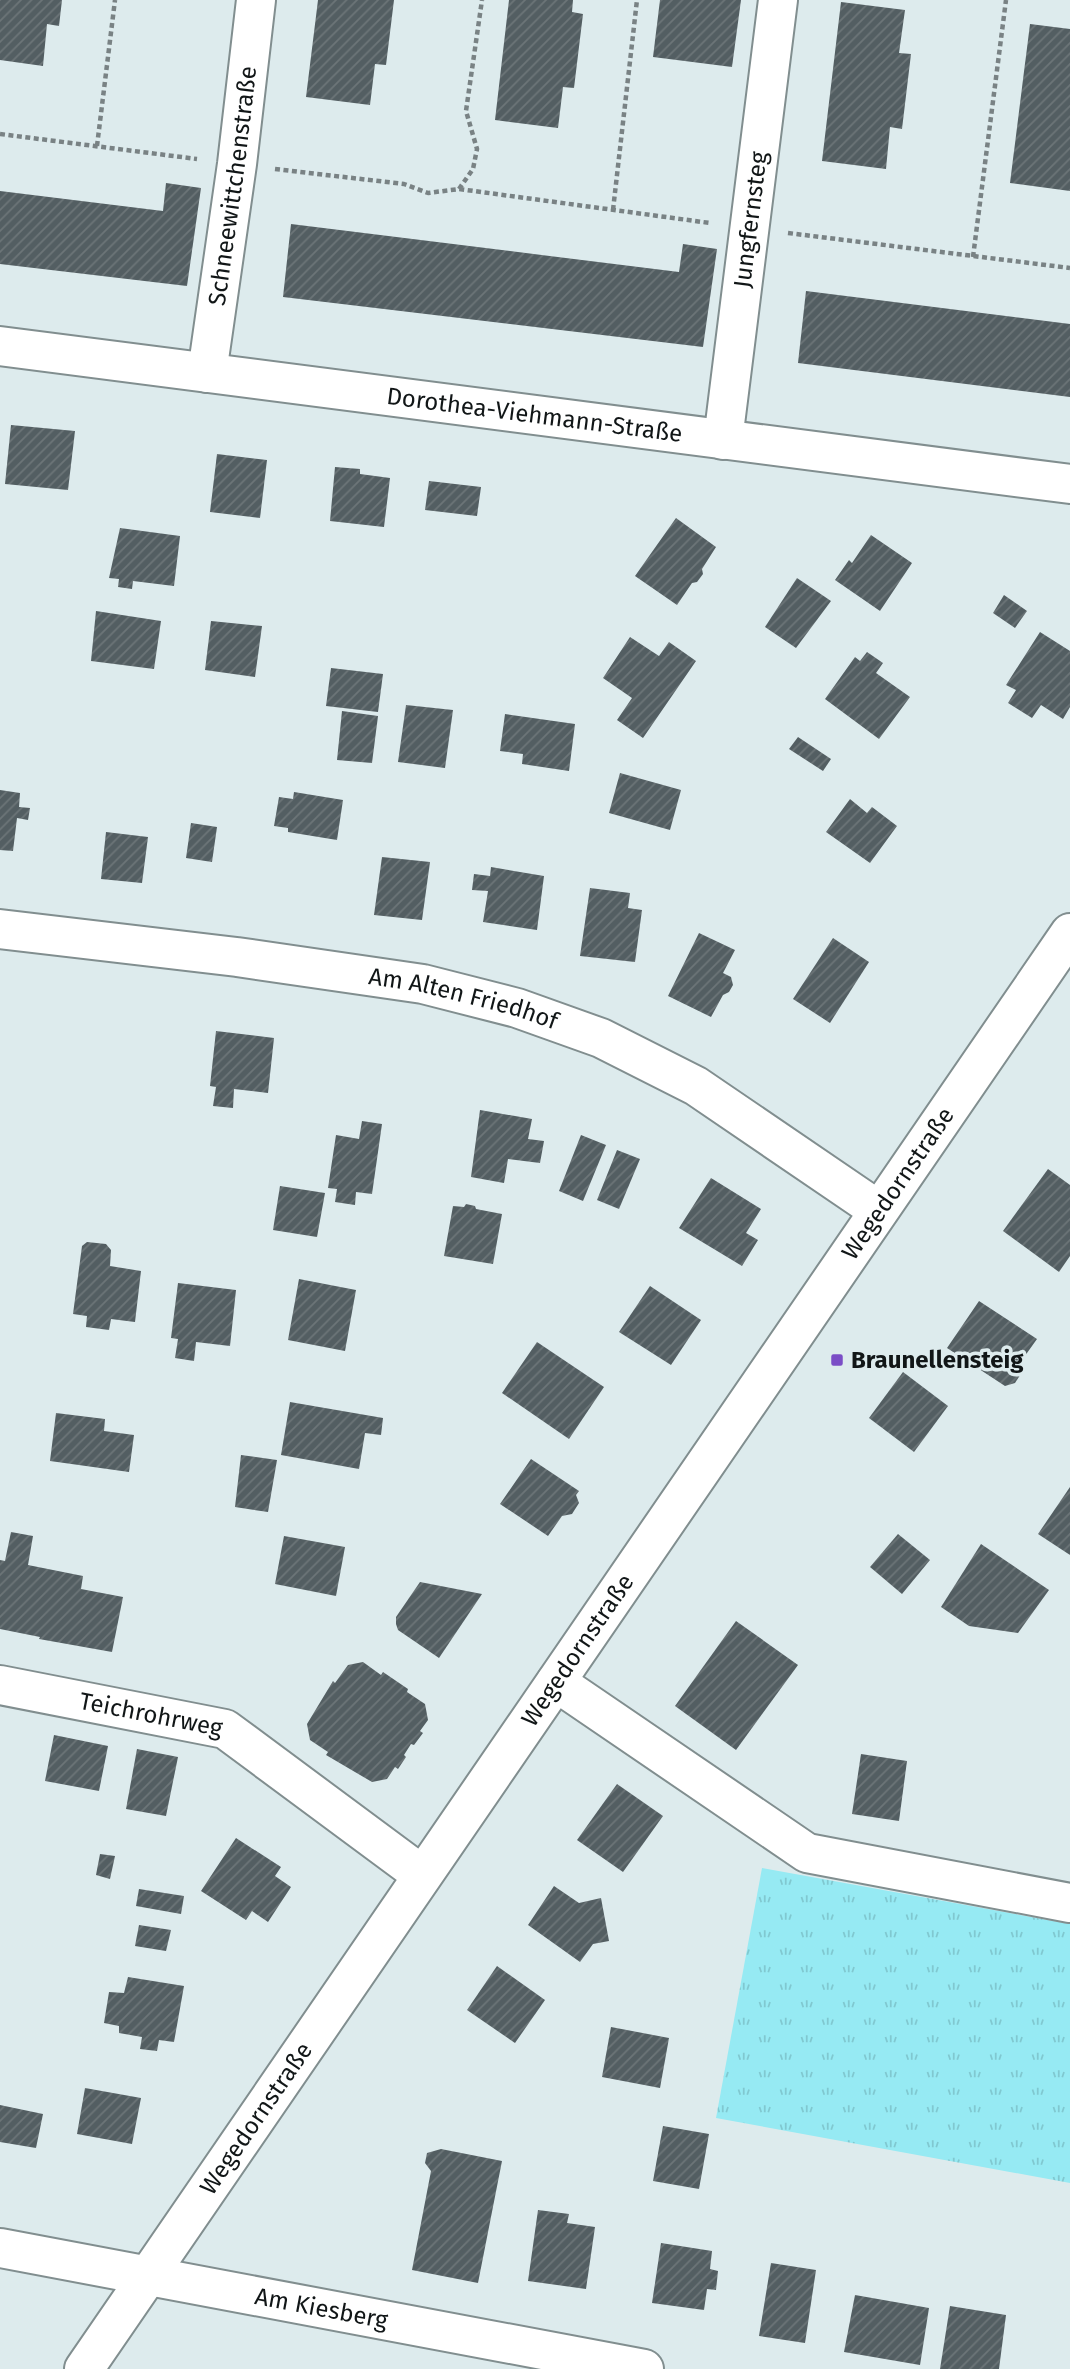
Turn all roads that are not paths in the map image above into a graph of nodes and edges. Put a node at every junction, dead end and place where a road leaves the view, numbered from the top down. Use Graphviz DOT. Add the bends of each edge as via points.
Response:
graph roads {
  1 [pos="256,0"];
  2 [pos="778,0"];
  3 [pos="0,346"];
  4 [pos="207,373"];
  5 [pos="723,440"];
  6 [pos="1070,484"];
  7 [pos="0,929"];
  8 [pos="1070,933"];
  9 [pos="878,1210"];
  10 [pos="556,1682"];
  11 [pos="0,1685"];
  12 [pos="422,1875"];
  13 [pos="1070,1903"];
  14 [pos="0,2248"];
  15 [pos="149,2275"];
  16 [pos="84,2369"];
  17 [pos="644,2369"];
  1 -- 4 [label="street, Schneewittchenstraße"];
  2 -- 5 [label="street, Jungfernsteg"];
  3 -- 4 [label="street, Dorothea-Viehmann-Straße"];
  4 -- 5 [label="street, Dorothea-Viehmann-Straße"];
  5 -- 6 [label="street, Dorothea-Viehmann-Straße"];
  7 -- 9 [label="street, Am Alten Friedhof" via="423,984 517,1008 601,1038 696,1086"];
  8 -- 9 [label="street, Wegedornstraße"];
  9 -- 10 [label="street, Wegedornstraße"];
  10 -- 12 [label="street, Wegedornstraße"];
  10 -- 13 [label="street" via="807,1853"];
  11 -- 12 [label="street, Teichrohrweg" via="225,1728"];
  12 -- 15 [label="street, Wegedornstraße"];
  14 -- 15 [label="street, Am Kiesberg"];
  15 -- 16 [label="street, Wegedornstraße"];
  15 -- 17 [label="street, Am Kiesberg"];
}
